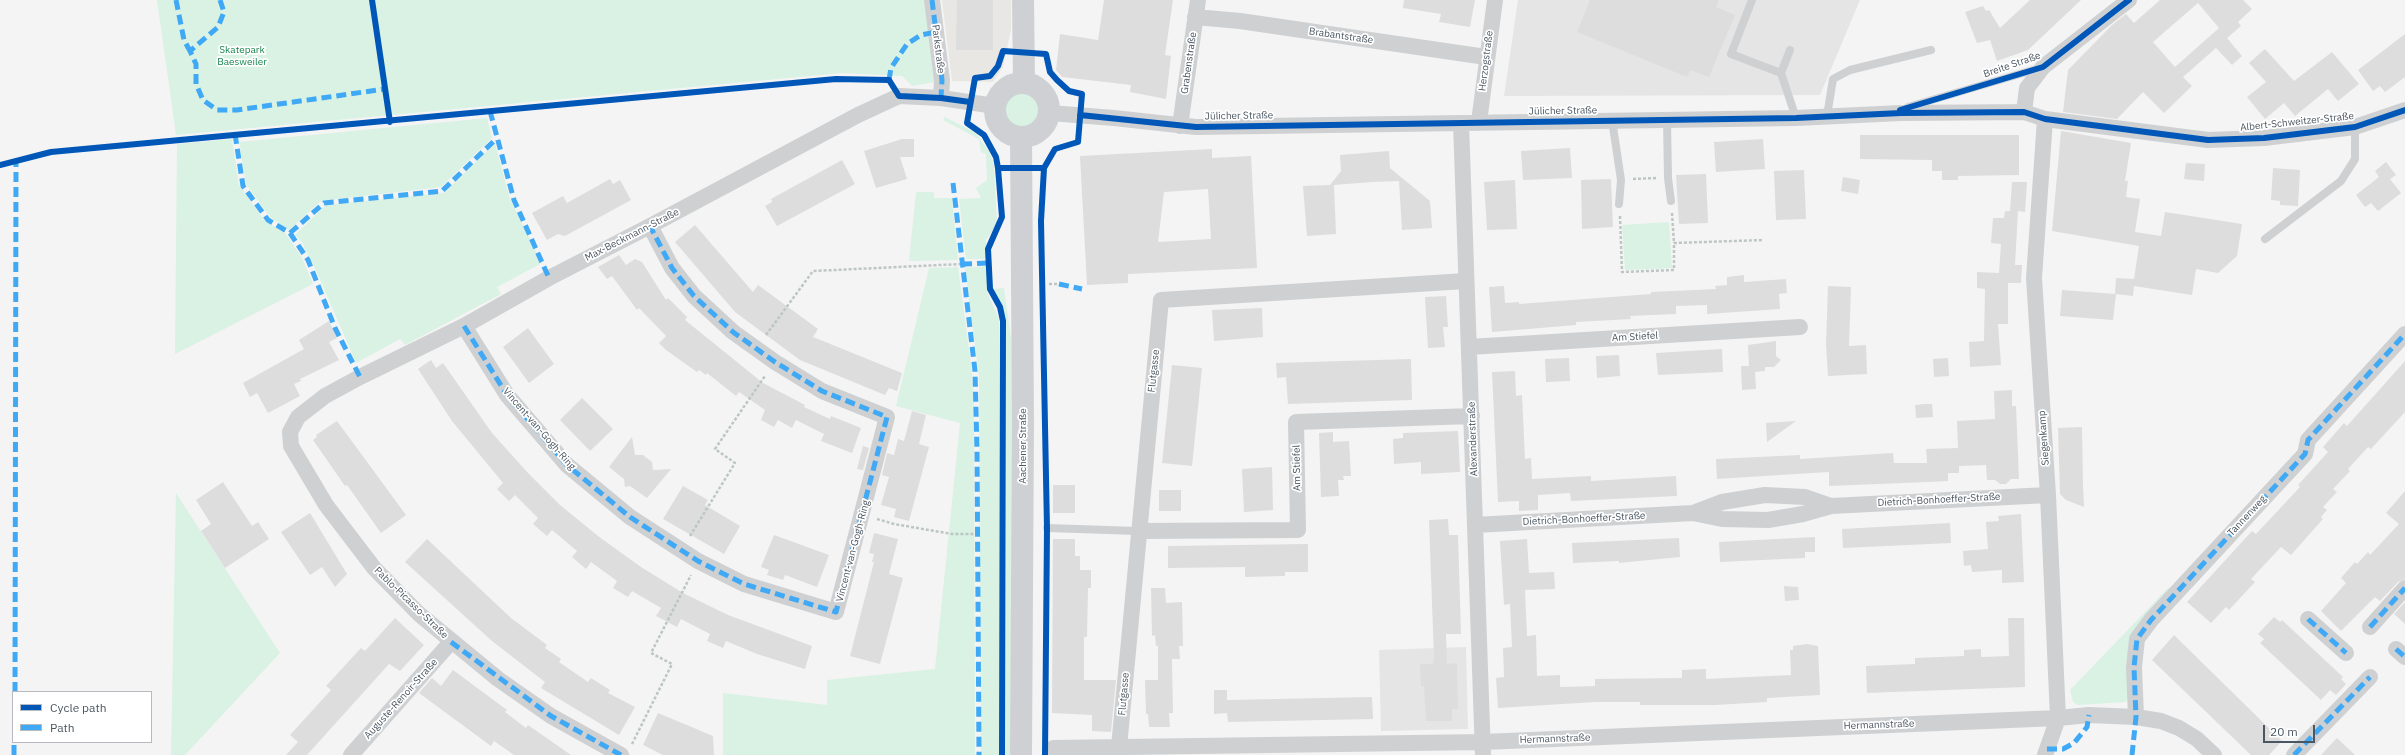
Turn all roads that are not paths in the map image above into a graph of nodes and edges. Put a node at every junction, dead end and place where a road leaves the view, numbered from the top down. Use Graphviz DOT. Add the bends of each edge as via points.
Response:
graph roads {
  1 [pos="932,0"];
  2 [pos="1024,0"];
  3 [pos="1198,0"];
  4 [pos="1495,0"];
  5 [pos="1752,0"];
  6 [pos="2129,0"];
  7 [pos="1195,17"];
  8 [pos="1790,50"];
  9 [pos="1931,50"];
  10 [pos="1486,57"];
  11 [pos="2043,67"];
  12 [pos="1781,73"];
  13 [pos="1024,82"];
  14 [pos="941,98"];
  15 [pos="995,106"];
  16 [pos="2405,110"];
  17 [pos="2024,112"];
  18 [pos="1050,113"];
  19 [pos="1884,114"];
  20 [pos="1827,116"];
  21 [pos="1796,118"];
  22 [pos="1667,119"];
  23 [pos="2045,119"];
  24 [pos="1612,120"];
  25 [pos="1479,122"];
  26 [pos="1461,123"];
  27 [pos="1180,126"];
  28 [pos="2355,127"];
  29 [pos="1021,137"];
  30 [pos="1671,201"];
  31 [pos="1619,204"];
  32 [pos="650,226"];
  33 [pos="2264,239"];
  34 [pos="1466,281"];
  35 [pos="464,326"];
  36 [pos="1800,327"];
  37 [pos="2405,334"];
  38 [pos="1470,347"];
  39 [pos="1472,416"];
  40 [pos="290,432"];
  41 [pos="2048,495"];
  42 [pos="1831,506"];
  43 [pos="1693,513"];
  44 [pos="1475,525"];
  45 [pos="1046,528"];
  46 [pos="1138,531"];
  47 [pos="2405,588"];
  48 [pos="2308,619"];
  49 [pos="2370,627"];
  50 [pos="451,642"];
  51 [pos="2346,653"];
  52 [pos="2370,677"];
  53 [pos="2136,717"];
  54 [pos="2058,718"];
  55 [pos="1119,747"];
  56 [pos="1052,748"];
  57 [pos="1483,748"];
  58 [pos="625,751"];
  59 [pos="351,755"];
  60 [pos="1020,755"];
  61 [pos="2045,755"];
  62 [pos="2214,755"];
  63 [pos="2294,755"];
  1 -- 14 [label="street, Parkstraße" via="942,80"];
  2 -- 13 [label="main road"];
  3 -- 7 [label="street, Grabenstraße"];
  4 -- 10 [label="street, Herzogstraße"];
  5 -- 12 [label="lane" via="1731,54"];
  6 -- 11 [label="street, Breite Straße"];
  7 -- 10 [label="street, Brabantstraße" via="1240,21"];
  7 -- 27 [label="street, Grabenstraße"];
  8 -- 12 [label="lane"];
  9 -- 20 [label="lane" via="1850,70 1833,79"];
  10 -- 25 [label="street, Herzogstraße"];
  11 -- 17 [label="street, Breite Straße" via="2028,88"];
  11 -- 19 [label="lane, Breite Straße"];
  12 -- 21 [label="lane"];
  13 -- 15 [label="main road" via="1014,83 1005,88 998,96"];
  13 -- 18 [label="main road" via="1040,89 1046,96"];
  14 -- 15 [label="street, Max-Beckmann-Straße"];
  14 -- 32 [label="street, Max-Beckmann-Straße" via="899,96 858,115"];
  15 -- 29 [label="main road" via="998,123 1012,135"];
  16 -- 28 [label="street, Albert-Schweitzer-Straße"];
  17 -- 19 [label="street, Jülicher Straße"];
  17 -- 23 [label="street, Jülicher Straße"];
  18 -- 27 [label="street, Jülicher Straße"];
  18 -- 29 [label="main road" via="1043,128 1037,133"];
  19 -- 20 [label="street, Jülicher Straße"];
  20 -- 21 [label="street, Jülicher Straße"];
  21 -- 22 [label="street, Jülicher Straße"];
  22 -- 24 [label="street, Jülicher Straße"];
  22 -- 30 [label="lane"];
  23 -- 28 [label="street, Albert-Schweitzer-Straße" via="2208,140 2264,138"];
  23 -- 41 [label="street, Siegenkamp" via="2034,278"];
  24 -- 25 [label="street, Jülicher Straße"];
  24 -- 31 [label="lane" via="1621,180"];
  25 -- 26 [label="street, Jülicher Straße"];
  26 -- 27 [label="street, Jülicher Straße"];
  26 -- 34 [label="street, Alexanderstraße"];
  28 -- 33 [label="lane, Albert-Schweitzer-Straße" via="2355,158 2341,181"];
  29 -- 60 [label="main road, Aachener Straße" via="1023,425"];
  32 -- 35 [label="street, Max-Beckmann-Straße" via="549,278"];
  32 -- 35 [label="street, Vincent-van-Gogh-Ring" via="672,268 694,296 733,332 822,391 887,417 836,612 744,584 680,550 630,517 567,465 507,395"];
  34 -- 38 [label="street, Alexanderstraße"];
  34 -- 46 [label="street, Flutgasse" via="1160,300"];
  35 -- 40 [label="street, Max-Beckmann-Straße" via="325,396 298,417"];
  36 -- 38 [label="street, Am Stiefel"];
  37 -- 53 [label="street, Tannenweg" via="2308,440 2304,454 2151,620 2138,639 2134,667"];
  38 -- 39 [label="street, Alexanderstraße"];
  39 -- 44 [label="street, Alexanderstraße"];
  39 -- 46 [label="street, Am Stiefel" via="1296,422 1298,530"];
  40 -- 50 [label="street, Pablo-Picasso-Straße" via="291,446 326,505 365,555 419,614"];
  41 -- 42 [label="street, Dietrich-Bonhoeffer-Straße"];
  41 -- 54 [label="street, Siegenkamp"];
  42 -- 43 [label="street, Dietrich-Bonhoeffer-Straße" via="1768,520 1722,519"];
  42 -- 43 [label="street, Dietrich-Bonhoeffer-Straße" via="1805,497 1765,495 1722,502"];
  43 -- 44 [label="street, Dietrich-Bonhoeffer-Straße"];
  44 -- 57 [label="street, Alexanderstraße"];
  45 -- 46 [label="lane"];
  46 -- 55 [label="street, Flutgasse"];
  47 -- 49 [label="street"];
  48 -- 51 [label="street"];
  50 -- 58 [label="street, Pablo-Picasso-Straße" via="551,716"];
  50 -- 59 [label="street, Auguste-Renoir-Straße"];
  52 -- 63 [label="street"];
  53 -- 54 [label="street, Hermannstraße" via="2088,715"];
  53 -- 62 [label="street, Hermannstraße" via="2161,721 2179,728 2197,739"];
  54 -- 57 [label="street, Hermannstraße"];
  54 -- 61 [label="street, Siegenkamp"];
  55 -- 56 [label="street, Hermannstraße"];
  55 -- 57 [label="street, Hermannstraße"];
}
